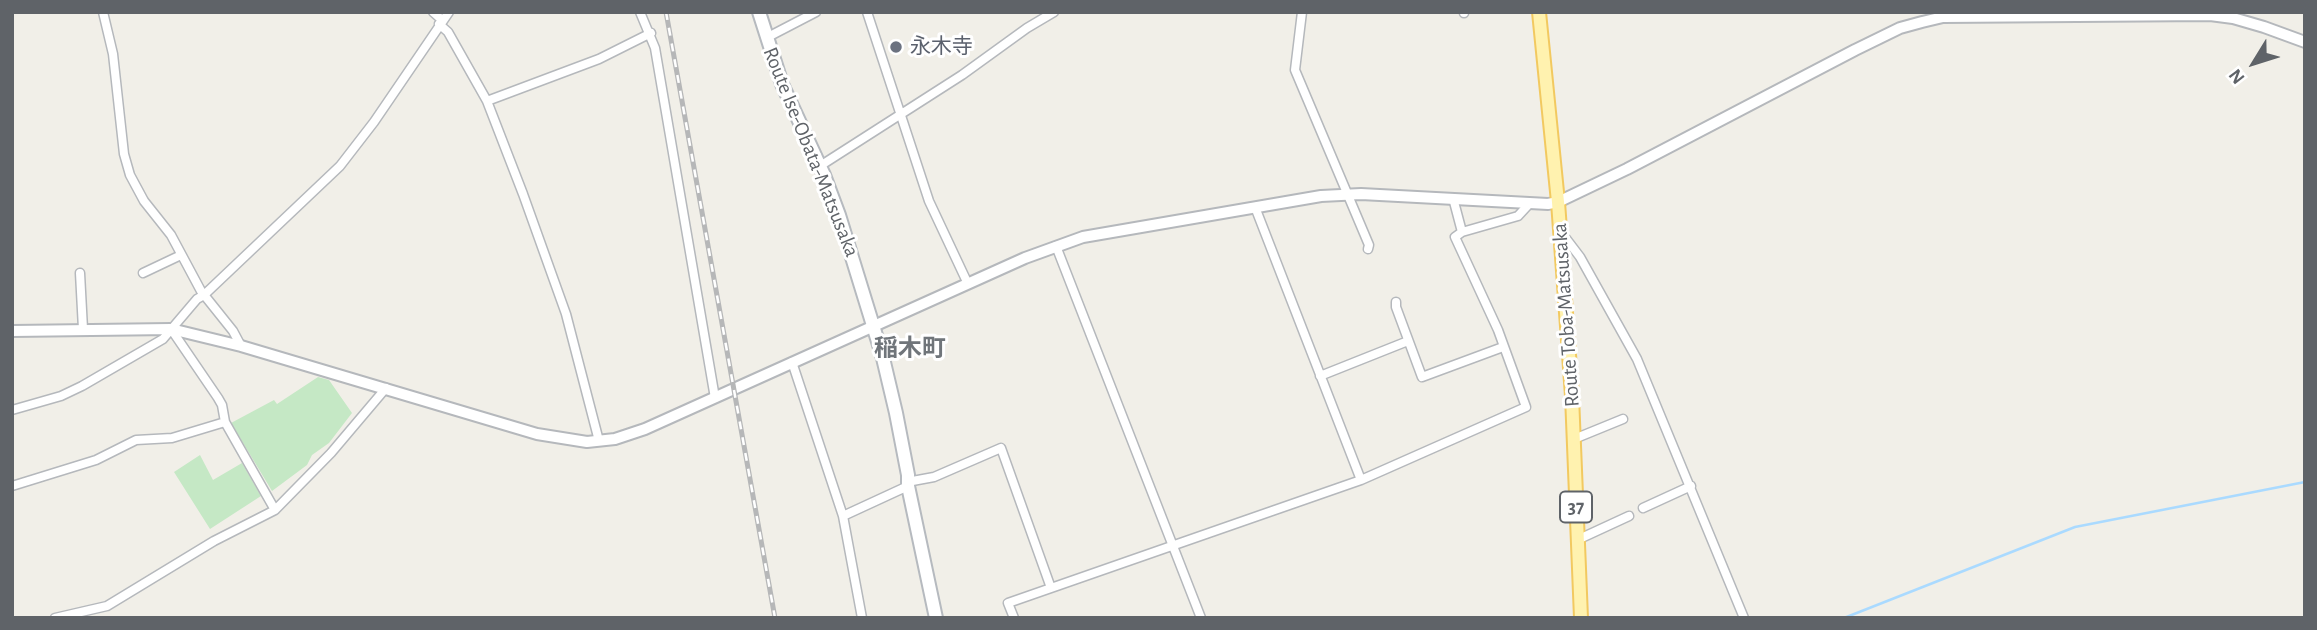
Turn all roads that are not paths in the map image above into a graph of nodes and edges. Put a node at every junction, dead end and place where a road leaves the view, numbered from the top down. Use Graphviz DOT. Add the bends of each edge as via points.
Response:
graph roads {
  1 [pos="103,12"];
  2 [pos="433,12"];
  3 [pos="449,12"];
  4 [pos="640,12"];
  5 [pos="759,12"];
  6 [pos="816,12"];
  7 [pos="867,12"];
  8 [pos="1054,12"];
  9 [pos="1302,12"];
  10 [pos="1539,12"];
  11 [pos="2082,13"];
  12 [pos="2210,13"];
  13 [pos="441,22"];
  14 [pos="651,33"];
  15 [pos="766,37"];
  16 [pos="2305,41"];
  17 [pos="488,101"];
  18 [pos="900,114"];
  19 [pos="820,166"];
  20 [pos="1347,194"];
  21 [pos="1453,198"];
  22 [pos="1559,202"];
  23 [pos="1530,203"];
  24 [pos="1255,207"];
  25 [pos="1462,232"];
  26 [pos="1561,232"];
  27 [pos="1056,246"];
  28 [pos="1368,248"];
  29 [pos="181,255"];
  30 [pos="80,272"];
  31 [pos="143,273"];
  32 [pos="968,284"];
  33 [pos="204,295"];
  34 [pos="1396,302"];
  35 [pos="874,327"];
  36 [pos="171,328"];
  37 [pos="83,329"];
  38 [pos="12,331"];
  39 [pos="1408,341"];
  40 [pos="242,346"];
  41 [pos="1503,347"];
  42 [pos="792,362"];
  43 [pos="1320,376"];
  44 [pos="386,388"];
  45 [pos="715,398"];
  46 [pos="12,410"];
  47 [pos="1623,419"];
  48 [pos="225,422"];
  49 [pos="1574,439"];
  50 [pos="599,441"];
  51 [pos="1362,480"];
  52 [pos="907,484"];
  53 [pos="12,486"];
  54 [pos="1691,486"];
  55 [pos="1643,508"];
  56 [pos="275,510"];
  57 [pos="843,516"];
  58 [pos="1629,516"];
  59 [pos="1577,540"];
  60 [pos="1173,545"];
  61 [pos="1051,588"];
  62 [pos="55,618"];
  63 [pos="862,618"];
  64 [pos="936,618"];
  65 [pos="1014,618"];
  66 [pos="1201,618"];
  67 [pos="1581,618"];
  68 [pos="1744,618"];
  1 -- 29 [label="street" via="127,166 139,194"];
  2 -- 13 [label="street"];
  3 -- 13 [label="street"];
  4 -- 14 [label="street"];
  5 -- 15 [label="main road, Route Ise-Obata-Matsusaka"];
  6 -- 15 [label="street"];
  7 -- 18 [label="street"];
  8 -- 18 [label="street"];
  9 -- 20 [label="street" via="1294,70"];
  10 -- 22 [label="main road, Route Toba-Matsusaka / 37"];
  11 -- 12 [label="street"];
  11 -- 22 [label="street" via="1943,17 1900,28"];
  12 -- 16 [label="street"];
  13 -- 17 [label="street"];
  13 -- 33 [label="street" via="340,166"];
  14 -- 17 [label="street"];
  14 -- 45 [label="street"];
  15 -- 19 [label="main road, Route Ise-Obata-Matsusaka"];
  17 -- 50 [label="street" via="566,314"];
  18 -- 19 [label="street"];
  18 -- 32 [label="street" via="929,201"];
  19 -- 35 [label="main road, Route Ise-Obata-Matsusaka"];
  20 -- 21 [label="street"];
  20 -- 24 [label="street"];
  20 -- 28 [label="street"];
  21 -- 23 [label="street"];
  21 -- 25 [label="street"];
  22 -- 23 [label="street"];
  22 -- 26 [label="main road, Route Toba-Matsusaka / 37"];
  23 -- 25 [label="street" via="1518,216"];
  24 -- 27 [label="street" via="1112,231"];
  24 -- 43 [label="street"];
  25 -- 41 [label="street" via="1455,237"];
  26 -- 49 [label="main road, Route Toba-Matsusaka / 37"];
  26 -- 54 [label="street" via="1637,359"];
  27 -- 32 [label="street"];
  27 -- 60 [label="street"];
  29 -- 31 [label="street"];
  29 -- 33 [label="street"];
  30 -- 37 [label="street"];
  32 -- 35 [label="street"];
  33 -- 36 [label="street"];
  33 -- 40 [label="street"];
  34 -- 39 [label="street"];
  35 -- 42 [label="street"];
  35 -- 52 [label="main road, Route Ise-Obata-Matsusaka" via="896,413"];
  36 -- 37 [label="street"];
  36 -- 40 [label="street"];
  36 -- 46 [label="street" via="163,339 82,386"];
  36 -- 48 [label="street" via="218,398"];
  37 -- 38 [label="street"];
  39 -- 41 [label="street" via="1422,377"];
  39 -- 43 [label="street"];
  40 -- 44 [label="street"];
  41 -- 51 [label="street" via="1526,407"];
  42 -- 45 [label="street"];
  42 -- 57 [label="street"];
  43 -- 51 [label="street"];
  44 -- 50 [label="street" via="537,434"];
  44 -- 56 [label="street"];
  45 -- 50 [label="street" via="626,436"];
  47 -- 49 [label="street"];
  48 -- 53 [label="street" via="172,438 135,440 96,460"];
  48 -- 56 [label="street"];
  49 -- 59 [label="main road, Route Toba-Matsusaka / 37"];
  51 -- 60 [label="street"];
  52 -- 57 [label="street"];
  52 -- 61 [label="street" via="1001,448"];
  52 -- 64 [label="main road, Route Ise-Obata-Matsusaka"];
  54 -- 55 [label="street"];
  54 -- 68 [label="street"];
  56 -- 62 [label="street" via="107,606"];
  57 -- 63 [label="street"];
  58 -- 59 [label="street"];
  59 -- 67 [label="main road, Route Toba-Matsusaka / 37"];
  60 -- 61 [label="street"];
  60 -- 66 [label="street"];
  61 -- 65 [label="street" via="1008,603"];
}
